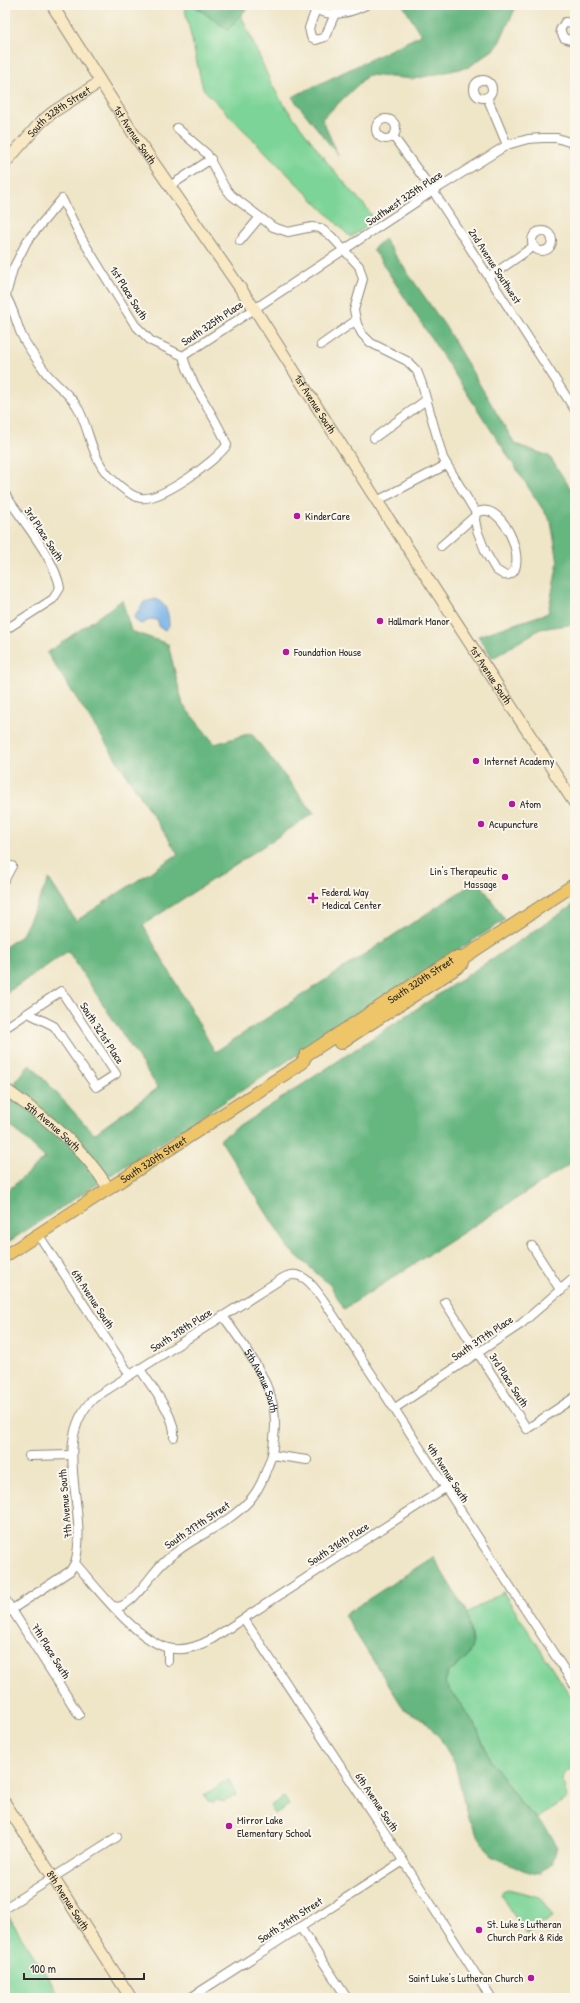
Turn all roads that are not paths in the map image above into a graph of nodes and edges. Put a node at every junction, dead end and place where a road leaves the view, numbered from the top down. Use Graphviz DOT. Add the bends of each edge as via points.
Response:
graph roads {
  1 [pos="52,5"];
  2 [pos="366,5"];
  3 [pos="313,8"];
  4 [pos="336,14"];
  5 [pos="575,23"];
  6 [pos="575,38"];
  7 [pos="100,82"];
  8 [pos="487,97"];
  9 [pos="177,128"];
  10 [pos="393,136"];
  11 [pos="575,144"];
  12 [pos="507,145"];
  13 [pos="210,159"];
  14 [pos="5,163"];
  15 [pos="170,186"];
  16 [pos="433,191"];
  17 [pos="260,217"];
  18 [pos="240,241"];
  19 [pos="534,246"];
  20 [pos="344,250"];
  21 [pos="489,277"];
  22 [pos="5,295"];
  23 [pos="254,308"];
  24 [pos="355,321"];
  25 [pos="321,345"];
  26 [pos="183,356"];
  27 [pos="426,400"];
  28 [pos="575,410"];
  29 [pos="374,438"];
  30 [pos="446,465"];
  31 [pos="5,494"];
  32 [pos="377,501"];
  33 [pos="476,514"];
  34 [pos="441,546"];
  35 [pos="5,630"];
  36 [pos="575,804"];
  37 [pos="12,866"];
  38 [pos="5,879"];
  39 [pos="575,884"];
  40 [pos="28,1013"];
  41 [pos="5,1028"];
  42 [pos="5,1089"];
  43 [pos="109,1189"];
  44 [pos="38,1234"];
  45 [pos="532,1246"];
  46 [pos="5,1256"];
  47 [pos="299,1275"];
  48 [pos="575,1277"];
  49 [pos="561,1291"];
  50 [pos="446,1302"];
  51 [pos="224,1316"];
  52 [pos="478,1353"];
  53 [pos="140,1369"];
  54 [pos="130,1375"];
  55 [pos="575,1397"];
  56 [pos="395,1408"];
  57 [pos="81,1414"];
  58 [pos="174,1437"];
  59 [pos="72,1455"];
  60 [pos="272,1455"];
  61 [pos="30,1456"];
  62 [pos="307,1460"];
  63 [pos="445,1488"];
  64 [pos="75,1563"];
  65 [pos="5,1599"];
  66 [pos="114,1606"];
  67 [pos="9,1612"];
  68 [pos="244,1619"];
  69 [pos="168,1648"];
  70 [pos="168,1661"];
  71 [pos="575,1686"];
  72 [pos="79,1714"];
  73 [pos="5,1803"];
  74 [pos="117,1837"];
  75 [pos="402,1862"];
  76 [pos="53,1877"];
  77 [pos="5,1908"];
  78 [pos="300,1927"];
  79 [pos="131,1998"];
  80 [pos="190,1998"];
  81 [pos="347,1998"];
  82 [pos="491,1998"];
  1 -- 7 [label="main road, 1st Avenue South"];
  2 -- 4 [label="street"];
  3 -- 4 [label="street" via="324,14"];
  3 -- 4 [label="street" via="309,31 311,37 316,40 325,37"];
  5 -- 6 [label="street" via="565,22 560,30 564,38"];
  7 -- 14 [label="main road, South 328th Street" via="47,117"];
  7 -- 15 [label="main road, 1st Avenue South"];
  8 -- 12 [label="street"];
  9 -- 13 [label="street"];
  10 -- 16 [label="street, 2nd Avenue Southwest"];
  11 -- 12 [label="street, Southwest 325th Place" via="557,138 543,138"];
  12 -- 16 [label="street, Southwest 325th Place"];
  13 -- 15 [label="street"];
  13 -- 17 [label="street" via="227,190"];
  15 -- 23 [label="main road, 1st Avenue South"];
  16 -- 20 [label="street, Southwest 325th Place"];
  16 -- 21 [label="street, 2nd Avenue Southwest"];
  17 -- 18 [label="street"];
  17 -- 20 [label="street" via="283,232 320,228"];
  19 -- 21 [label="street"];
  20 -- 23 [label="street, Southwest 325th Place"];
  20 -- 24 [label="street" via="359,266 363,275 354,310"];
  21 -- 28 [label="street, 2nd Avenue Southwest"];
  22 -- 26 [label="street, 1st Place South" via="13,269 27,241 62,199 82,239 135,325 151,341"];
  22 -- 26 [label="street" via="22,336 46,374 79,409 102,468 134,496 147,498 171,490 227,445 217,421 187,372"];
  23 -- 26 [label="street, South 325th Place"];
  23 -- 32 [label="main road, 1st Avenue South"];
  24 -- 25 [label="street"];
  24 -- 27 [label="street" via="369,341 407,361 414,368"];
  27 -- 29 [label="street"];
  27 -- 30 [label="street" via="437,443"];
  30 -- 32 [label="street"];
  30 -- 33 [label="street"];
  31 -- 35 [label="street, 3rd Place South" via="50,561 60,588 53,599"];
  32 -- 36 [label="main road, 1st Avenue South"];
  33 -- 33 [label="street" via="483,511 504,522 514,544 517,562 511,575 502,574 489,559 478,536"];
  33 -- 34 [label="street"];
  37 -- 38 [label="street"];
  39 -- 43 [label="main road, South 320th Street" via="463,958 454,958 306,1055 302,1063"];
  40 -- 40 [label="street, South 321st Place" via="61,991 116,1074 96,1087 56,1028"];
  40 -- 41 [label="street, South 321st Place"];
  42 -- 43 [label="main road, 5th Avenue South" via="67,1136 97,1169"];
  43 -- 44 [label="main road, South 320th Street"];
  44 -- 46 [label="main road, South 320th Street"];
  44 -- 54 [label="street, 6th Avenue South"];
  45 -- 49 [label="street"];
  47 -- 51 [label="street, South 318th Place" via="286,1276"];
  47 -- 56 [label="street, 4th Avenue South" via="317,1292"];
  48 -- 49 [label="street, South 317th Place"];
  49 -- 52 [label="street, South 317th Place" via="521,1324"];
  50 -- 52 [label="street, 3rd Place South"];
  51 -- 53 [label="street, South 318th Place"];
  51 -- 60 [label="street, 5th Avenue South" via="257,1367 267,1388 275,1422"];
  52 -- 55 [label="street, 3rd Place South" via="527,1429"];
  52 -- 56 [label="street, South 317th Place"];
  53 -- 54 [label="street, South 318th Place"];
  53 -- 58 [label="street" via="171,1418"];
  54 -- 57 [label="street, South 318th Place" via="94,1398"];
  56 -- 63 [label="street, 4th Avenue South"];
  57 -- 59 [label="street, 7th Avenue South" via="72,1439"];
  59 -- 61 [label="street"];
  59 -- 64 [label="street, 7th Avenue South" via="80,1540"];
  60 -- 62 [label="street"];
  60 -- 66 [label="street, South 317th Street" via="257,1491 240,1509 170,1556 148,1578 128,1604"];
  63 -- 68 [label="street, South 316th Place"];
  63 -- 71 [label="street, 4th Avenue South"];
  64 -- 66 [label="street"];
  64 -- 67 [label="street" via="70,1571"];
  65 -- 67 [label="street, 7th Place South"];
  66 -- 69 [label="street" via="146,1637"];
  67 -- 72 [label="street, 7th Place South"];
  68 -- 69 [label="street" via="201,1645 183,1649"];
  68 -- 75 [label="street, 6th Avenue South"];
  69 -- 70 [label="street"];
  73 -- 76 [label="main road, 8th Avenue South"];
  74 -- 76 [label="street"];
  75 -- 78 [label="street, South 314th Street"];
  75 -- 82 [label="street, 6th Avenue South"];
  76 -- 77 [label="street"];
  76 -- 79 [label="main road, 8th Avenue South"];
  78 -- 80 [label="street, South 314th Street"];
  78 -- 81 [label="street"];
}
